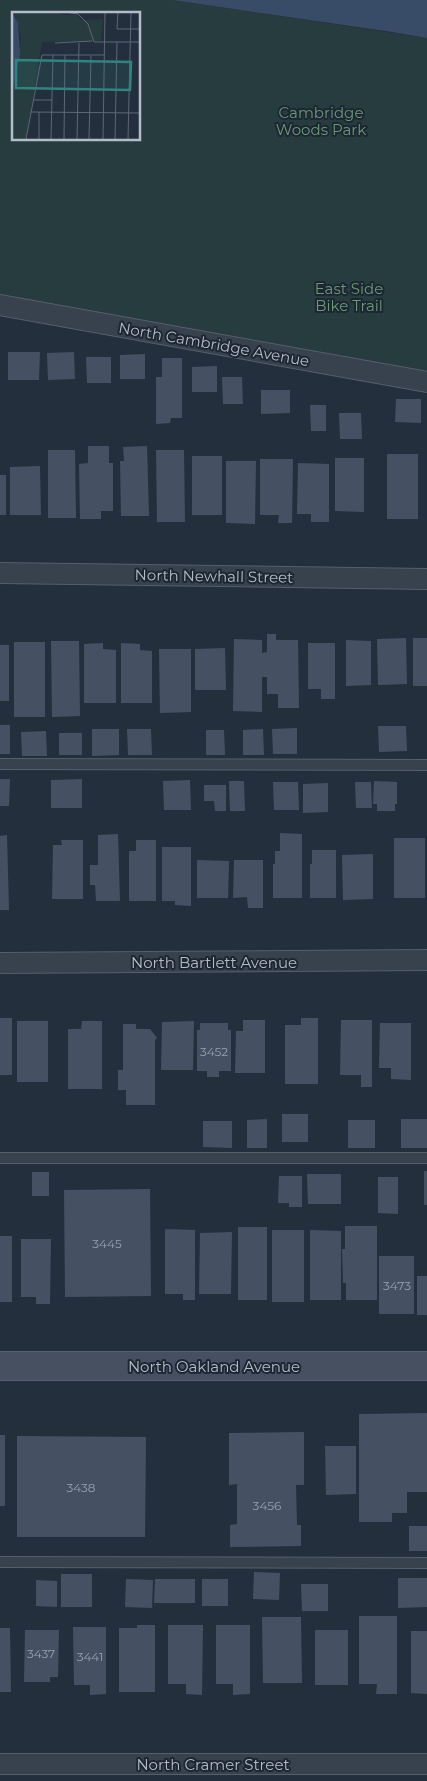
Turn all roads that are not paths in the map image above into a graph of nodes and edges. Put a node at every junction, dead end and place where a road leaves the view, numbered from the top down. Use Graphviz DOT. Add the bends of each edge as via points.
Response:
graph roads {
  1 [pos="0,305"];
  2 [pos="427,382"];
  3 [pos="0,573"];
  4 [pos="427,579"];
  5 [pos="0,764"];
  6 [pos="427,765"];
  7 [pos="427,960"];
  8 [pos="0,963"];
  9 [pos="0,1158"];
  10 [pos="427,1158"];
  11 [pos="0,1366"];
  12 [pos="427,1366"];
  13 [pos="0,1562"];
  14 [pos="427,1563"];
  15 [pos="0,1764"];
  16 [pos="427,1764"];
  1 -- 2 [label="street, North Cambridge Avenue"];
  3 -- 4 [label="street, North Newhall Street"];
  5 -- 6 [label="lane"];
  7 -- 8 [label="street, North Bartlett Avenue"];
  9 -- 10 [label="lane"];
  11 -- 12 [label="main road, North Oakland Avenue"];
  13 -- 14 [label="lane"];
  15 -- 16 [label="street, North Cramer Street"];
}
